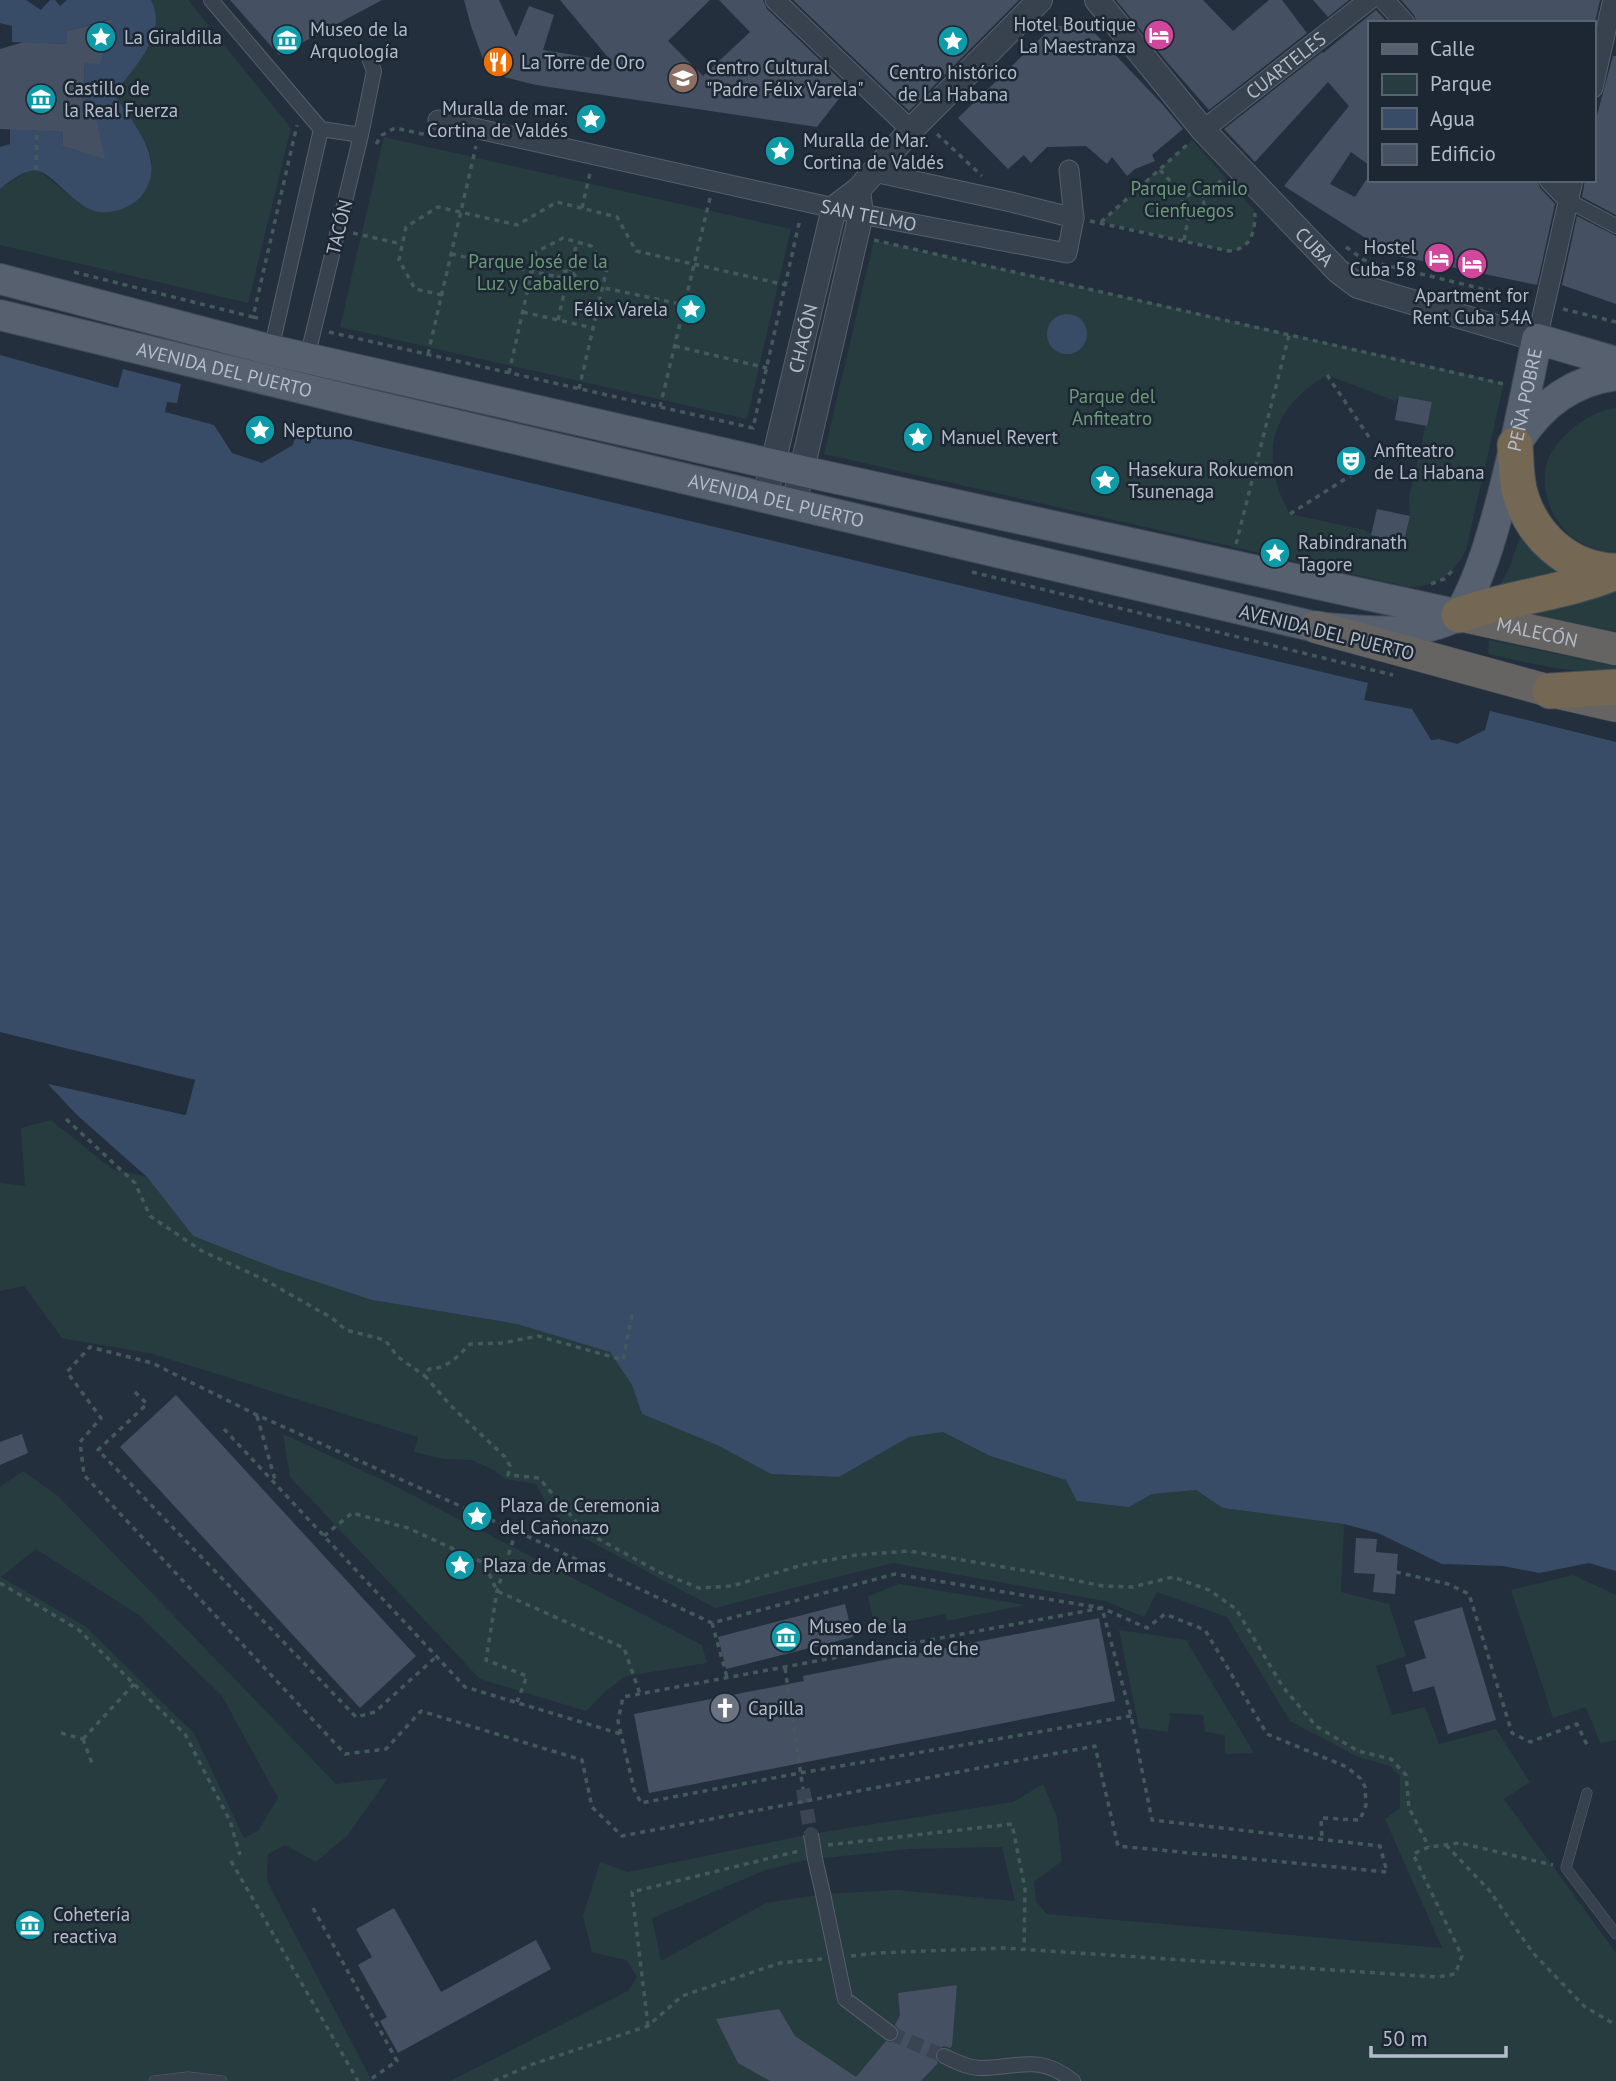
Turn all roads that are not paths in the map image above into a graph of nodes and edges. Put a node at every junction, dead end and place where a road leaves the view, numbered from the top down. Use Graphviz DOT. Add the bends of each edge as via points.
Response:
graph roads {
  1 [pos="211,0"];
  2 [pos="775,0"];
  3 [pos="1040,0"];
  4 [pos="1097,0"];
  5 [pos="1368,0"];
  6 [pos="1384,0"];
  7 [pos="1613,3"];
  8 [pos="1403,21"];
  9 [pos="369,58"];
  10 [pos="1595,80"];
  11 [pos="916,125"];
  12 [pos="321,129"];
  13 [pos="437,129"];
  14 [pos="1203,130"];
  15 [pos="361,135"];
  16 [pos="1069,170"];
  17 [pos="1551,182"];
  18 [pos="1573,182"];
  19 [pos="864,192"];
  20 [pos="1569,201"];
  21 [pos="834,208"];
  22 [pos="1073,218"];
  23 [pos="1616,226"];
  24 [pos="0,279"];
  25 [pos="0,315"];
  26 [pos="1537,339"];
  27 [pos="271,350"];
  28 [pos="307,358"];
  29 [pos="1616,362"];
  30 [pos="1616,375"];
  31 [pos="264,379"];
  32 [pos="302,388"];
  33 [pos="1516,445"];
  34 [pos="773,464"];
  35 [pos="802,471"];
  36 [pos="765,497"];
  37 [pos="794,504"];
  38 [pos="1616,572"];
  39 [pos="1459,615"];
  40 [pos="1316,627"];
  41 [pos="1616,649"];
  42 [pos="1616,687"];
  43 [pos="1550,691"];
  44 [pos="1616,706"];
  45 [pos="1587,1793"];
  46 [pos="811,1834"];
  47 [pos="1616,1934"];
  48 [pos="890,2033"];
  49 [pos="944,2056"];
  50 [pos="154,2081"];
  51 [pos="222,2081"];
  52 [pos="1073,2081"];
  1 -- 12 [label="street"];
  2 -- 11 [label="street"];
  3 -- 11 [label="street, CHACÓN"];
  4 -- 14 [label="street, CUBA"];
  5 -- 14 [label="street, CUARTELES"];
  6 -- 8 [label="street"];
  7 -- 10 [label="street"];
  9 -- 15 [label="street, TACÓN" via="374,71"];
  11 -- 19 [label="street, CHACÓN"];
  12 -- 15 [label="street"];
  12 -- 27 [label="street, TACÓN"];
  13 -- 21 [label="street, SAN TELMO"];
  14 -- 26 [label="street, CUBA" via="1338,271 1358,286"];
  15 -- 28 [label="street, TACÓN"];
  16 -- 22 [label="street"];
  17 -- 20 [label="street"];
  18 -- 20 [label="street, PEÑA POBRE"];
  19 -- 21 [label="street, CHACÓN"];
  19 -- 22 [label="street" via="1011,202"];
  19 -- 22 [label="street, SAN TELMO" via="1067,253"];
  19 -- 35 [label="street, CHACÓN"];
  20 -- 23 [label="street"];
  20 -- 26 [label="street, PEÑA POBRE"];
  21 -- 34 [label="street, CHACÓN"];
  24 -- 27 [label="main road, AVENIDA DEL PUERTO"];
  25 -- 31 [label="main road, AVENIDA DEL PUERTO"];
  26 -- 29 [label="main road, CUBA"];
  26 -- 33 [label="main road, PEÑA POBRE"];
  27 -- 28 [label="main road, AVENIDA DEL PUERTO"];
  27 -- 31 [label="main road"];
  28 -- 32 [label="main road"];
  28 -- 34 [label="main road, AVENIDA DEL PUERTO"];
  30 -- 33 [label="main road" via="1594,379 1558,396"];
  31 -- 32 [label="main road, AVENIDA DEL PUERTO"];
  32 -- 36 [label="main road, AVENIDA DEL PUERTO"];
  33 -- 38 [label="highway" via="1519,487 1538,532 1579,564"];
  33 -- 39 [label="main road, PEÑA POBRE" via="1486,558"];
  34 -- 35 [label="main road, AVENIDA DEL PUERTO"];
  34 -- 36 [label="street, CHACÓN"];
  35 -- 37 [label="street, CHACÓN"];
  35 -- 39 [label="main road, AVENIDA DEL PUERTO"];
  36 -- 37 [label="main road, AVENIDA DEL PUERTO"];
  37 -- 40 [label="main road, AVENIDA DEL PUERTO"];
  38 -- 39 [label="highway"];
  39 -- 40 [label="main road" via="1424,628 1390,632"];
  39 -- 41 [label="highway, MALECÓN"];
  40 -- 43 [label="highway, AVENIDA DEL PUERTO"];
  42 -- 43 [label="highway"];
  43 -- 44 [label="highway"];
  45 -- 47 [label="lane" via="1566,1868"];
  46 -- 48 [label="street, bridge" via="845,1999"];
  49 -- 52 [label="street" via="979,2068 1030,2063 1058,2069"];
  50 -- 51 [label="lane" via="188,2077"];
}
